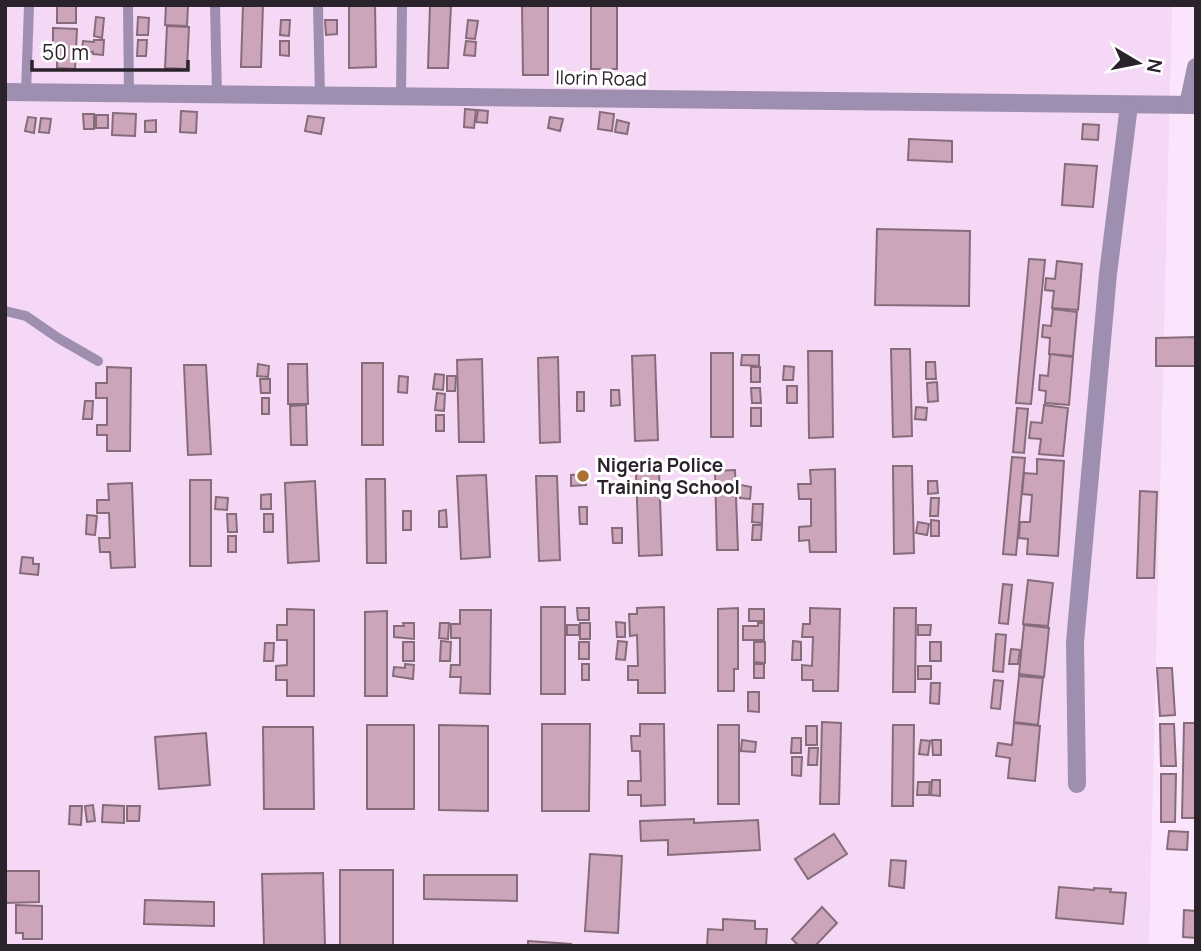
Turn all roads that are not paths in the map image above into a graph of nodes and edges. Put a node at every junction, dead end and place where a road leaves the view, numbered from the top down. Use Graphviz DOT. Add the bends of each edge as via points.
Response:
graph roads {
  1 [pos="29,5"];
  2 [pos="128,5"];
  3 [pos="215,5"];
  4 [pos="318,5"];
  5 [pos="402,5"];
  6 [pos="1196,67"];
  7 [pos="5,92"];
  8 [pos="26,93"];
  9 [pos="129,94"];
  10 [pos="217,95"];
  11 [pos="320,96"];
  12 [pos="401,97"];
  13 [pos="1129,105"];
  14 [pos="1192,105"];
  15 [pos="5,311"];
  16 [pos="98,361"];
  17 [pos="1077,784"];
  1 -- 8 [label="lane"];
  2 -- 9 [label="lane"];
  3 -- 10 [label="lane"];
  4 -- 11 [label="lane"];
  5 -- 12 [label="lane"];
  6 -- 14 [label="street"];
  7 -- 8 [label="street, Ilorin Road"];
  8 -- 9 [label="street, Ilorin Road"];
  9 -- 10 [label="street, Ilorin Road"];
  10 -- 11 [label="street, Ilorin Road"];
  11 -- 12 [label="street, Ilorin Road"];
  12 -- 13 [label="street, Ilorin Road"];
  13 -- 14 [label="street, Ilorin Road"];
  13 -- 17 [label="street" via="1108,274 1075,642"];
  15 -- 16 [label="lane" via="26,316"];
}
